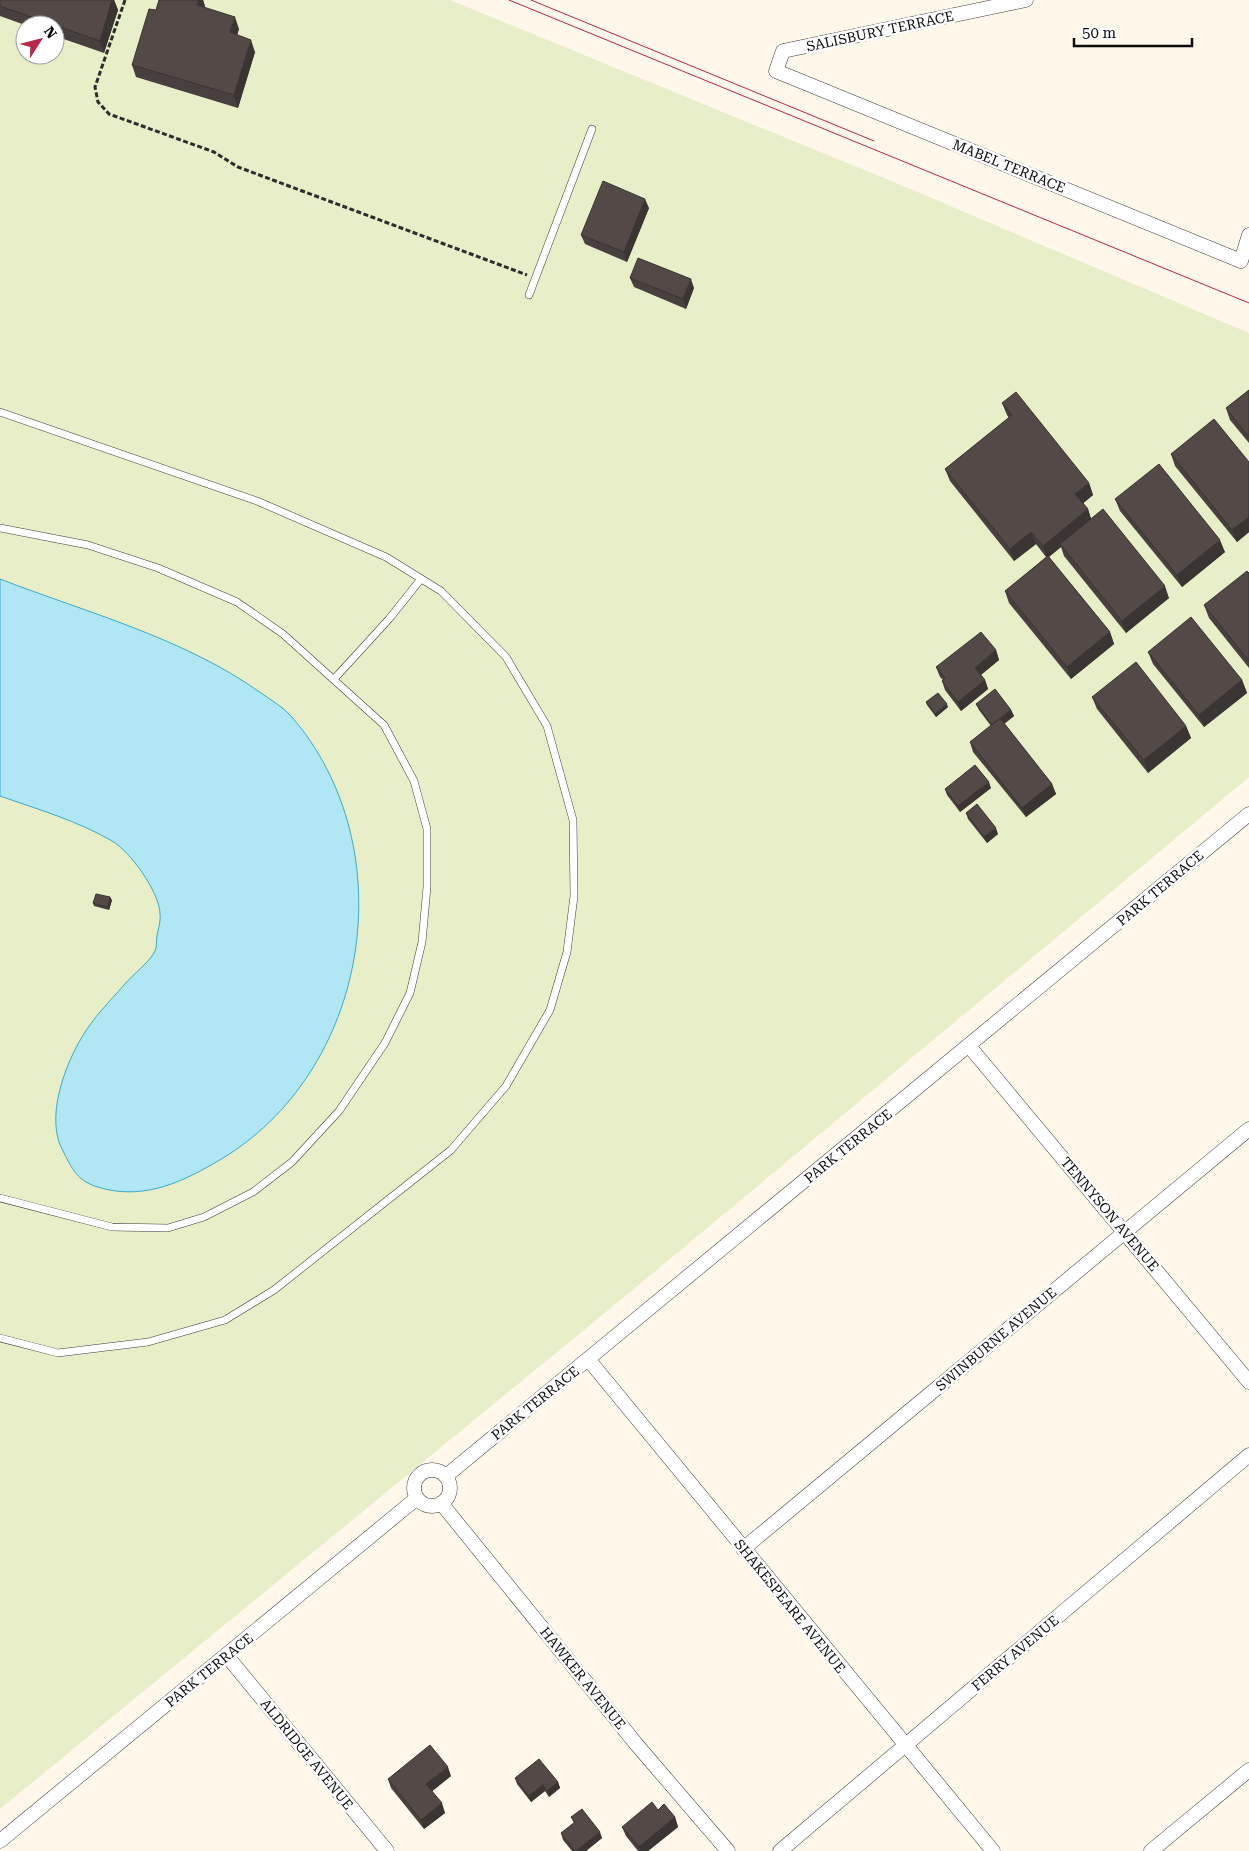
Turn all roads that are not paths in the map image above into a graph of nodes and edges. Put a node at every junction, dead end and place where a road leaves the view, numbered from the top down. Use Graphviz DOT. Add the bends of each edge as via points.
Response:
graph roads {
  1 [pos="1026,0"];
  2 [pos="776,71"];
  3 [pos="592,129"];
  4 [pos="1249,235"];
  5 [pos="529,295"];
  6 [pos="0,412"];
  7 [pos="0,528"];
  8 [pos="421,579"];
  9 [pos="335,678"];
  10 [pos="1249,814"];
  11 [pos="969,1046"];
  12 [pos="1249,1129"];
  13 [pos="0,1198"];
  14 [pos="1125,1231"];
  15 [pos="0,1338"];
  16 [pos="588,1359"];
  17 [pos="1249,1382"];
  18 [pos="1249,1455"];
  19 [pos="446,1476"];
  20 [pos="417,1498"];
  21 [pos="441,1503"];
  22 [pos="743,1548"];
  23 [pos="227,1656"];
  24 [pos="905,1746"];
  25 [pos="1249,1770"];
  26 [pos="0,1841"];
  27 [pos="387,1851"];
  28 [pos="728,1851"];
  29 [pos="780,1851"];
  30 [pos="993,1851"];
  31 [pos="1151,1851"];
  1 -- 2 [label="street, SALISBURY TERRACE" via="783,51"];
  2 -- 4 [label="street, MABEL TERRACE" via="1241,261"];
  3 -- 5 [label="lane"];
  6 -- 8 [label="lane" via="257,501 386,557"];
  7 -- 9 [label="lane" via="88,545 158,568 237,602"];
  8 -- 9 [label="lane"];
  8 -- 15 [label="lane" via="441,591 506,657 547,726 573,820 574,896 567,952 550,1010 506,1086 451,1150 274,1290 225,1320 148,1342 58,1353"];
  9 -- 13 [label="lane" via="384,725 414,781 427,828 427,887 422,942 410,992 385,1042 339,1111 292,1162 253,1192 204,1217 168,1228 112,1226"];
  10 -- 11 [label="street, PARK TERRACE"];
  11 -- 14 [label="street, TENNYSON AVENUE"];
  11 -- 16 [label="street, PARK TERRACE"];
  12 -- 14 [label="street, SWINBURNE AVENUE"];
  14 -- 17 [label="street, TENNYSON AVENUE"];
  14 -- 22 [label="street, SWINBURNE AVENUE"];
  16 -- 19 [label="street, PARK TERRACE"];
  16 -- 22 [label="street, SHAKESPEARE AVENUE"];
  18 -- 24 [label="street, FERRY AVENUE"];
  19 -- 20 [label="street" via="436,1470 421,1473 414,1485"];
  19 -- 21 [label="street" via="450,1492"];
  20 -- 21 [label="street" via="430,1506"];
  20 -- 23 [label="street, PARK TERRACE"];
  21 -- 28 [label="street, HAWKER AVENUE" via="637,1745"];
  22 -- 24 [label="street, SHAKESPEARE AVENUE"];
  23 -- 26 [label="street, PARK TERRACE"];
  23 -- 27 [label="street, ALDRIDGE AVENUE"];
  24 -- 29 [label="street, FERRY AVENUE"];
  24 -- 30 [label="street, SHAKESPEARE AVENUE"];
  25 -- 31 [label="street"];
}
